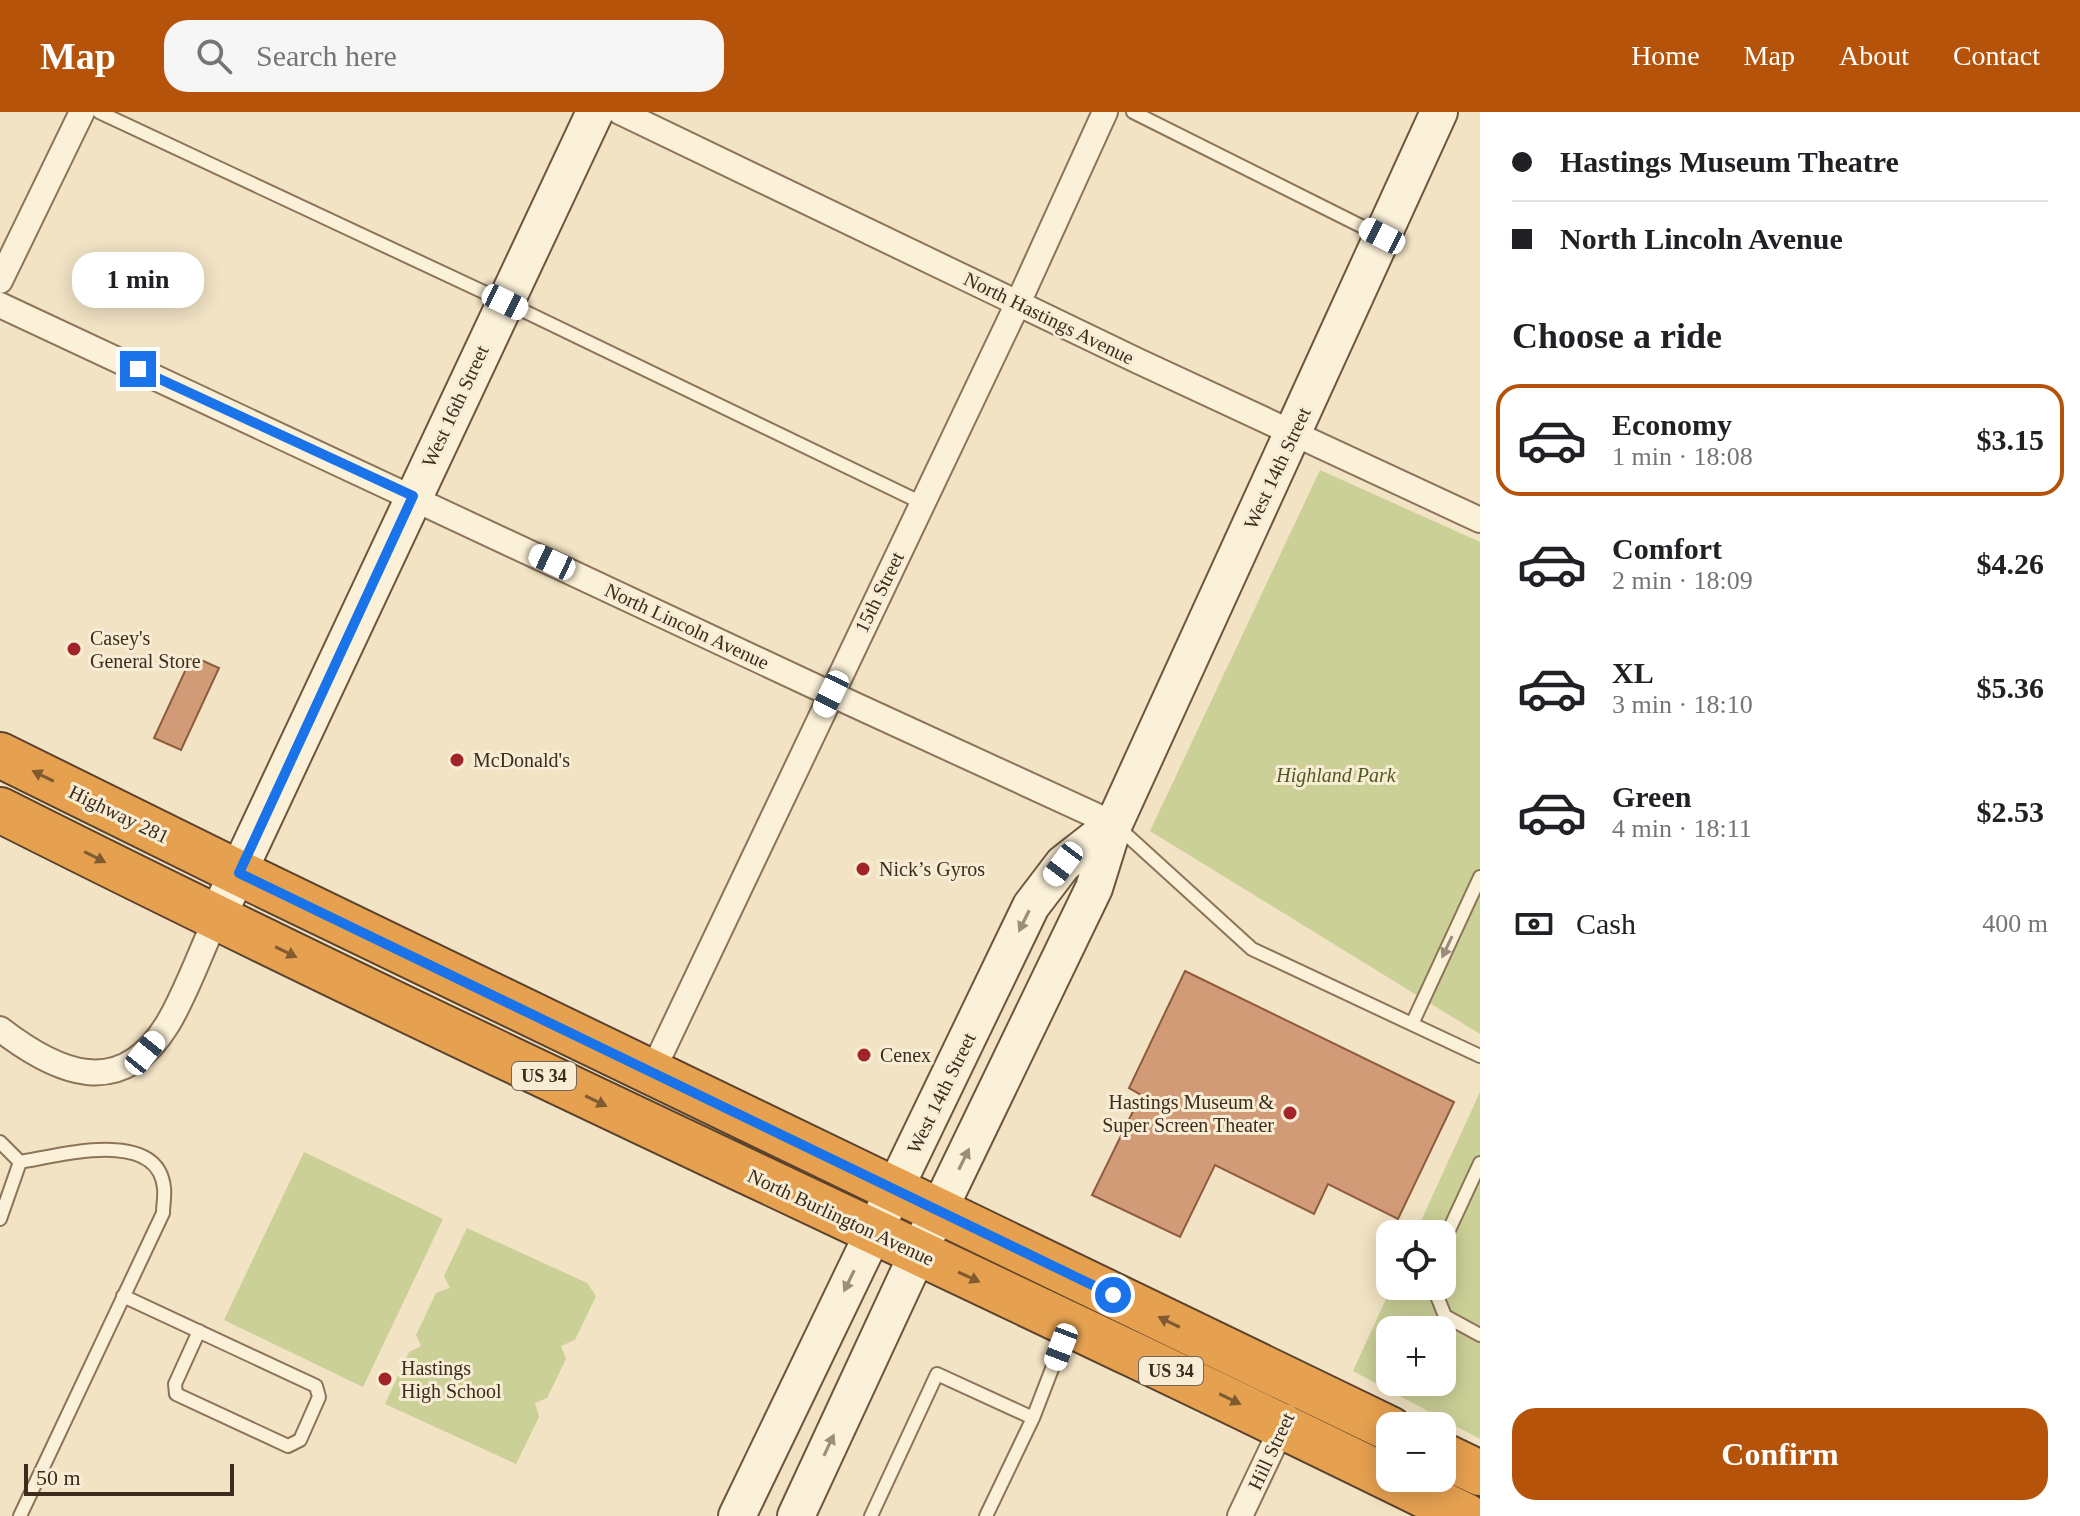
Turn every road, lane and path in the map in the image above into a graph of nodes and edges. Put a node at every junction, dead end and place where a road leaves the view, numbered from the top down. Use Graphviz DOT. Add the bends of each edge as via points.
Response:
graph roads {
  1 [pos="82,112"];
  2 [pos="99,112"];
  3 [pos="595,112"];
  4 [pos="620,112"];
  5 [pos="1105,112"];
  6 [pos="1133,112"];
  7 [pos="1439,112"];
  8 [pos="1382,236"];
  9 [pos="0,281"];
  10 [pos="505,302"];
  11 [pos="1018,303"];
  12 [pos="0,305"];
  13 [pos="1293,432"];
  14 [pos="413,496"];
  15 [pos="922,503"];
  16 [pos="1480,520"];
  17 [pos="831,694"];
  18 [pos="0,755"];
  19 [pos="0,810"];
  20 [pos="1114,824"];
  21 [pos="239,873"];
  22 [pos="1480,877"];
  23 [pos="216,919"];
  24 [pos="1412,1024"];
  25 [pos="0,1029"];
  26 [pos="1480,1056"];
  27 [pos="652,1072"];
  28 [pos="0,1142"];
  29 [pos="20,1162"];
  30 [pos="1480,1163"];
  31 [pos="894,1189"];
  32 [pos="940,1211"];
  33 [pos="0,1219"];
  34 [pos="1454,1220"];
  35 [pos="873,1232"];
  36 [pos="918,1253"];
  37 [pos="123,1296"];
  38 [pos="1439,1300"];
  39 [pos="1070,1324"];
  40 [pos="199,1331"];
  41 [pos="1480,1335"];
  42 [pos="1303,1386"];
  43 [pos="1033,1418"];
  44 [pos="1376,1422"];
  45 [pos="1283,1426"];
  46 [pos="1456,1462"];
  47 [pos="1480,1473"];
  48 [pos="20,1516"];
  49 [pos="737,1516"];
  50 [pos="796,1516"];
  51 [pos="871,1516"];
  52 [pos="986,1516"];
  53 [pos="1240,1516"];
  54 [pos="1466,1516"];
  1 -- 9 [label="street"];
  2 -- 10 [label="lane"];
  3 -- 10 [label="main road, West 16th Street"];
  4 -- 11 [label="street, North Hastings Avenue"];
  5 -- 11 [label="street, 15th Street"];
  6 -- 8 [label="lane"];
  7 -- 8 [label="main road, West 14th Street"];
  8 -- 13 [label="main road, West 14th Street"];
  10 -- 14 [label="main road, West 16th Street"];
  10 -- 15 [label="lane"];
  11 -- 13 [label="street, North Hastings Avenue"];
  11 -- 15 [label="street, 15th Street"];
  12 -- 14 [label="street, North Lincoln Avenue"];
  13 -- 16 [label="street, North Hastings Avenue"];
  13 -- 20 [label="main road, West 14th Street"];
  14 -- 17 [label="street, North Lincoln Avenue"];
  14 -- 21 [label="main road, West 16th Street"];
  15 -- 17 [label="street, 15th Street"];
  17 -- 20 [label="street, North Lincoln Avenue"];
  17 -- 27 [label="street, 15th Street"];
  21 -- 18 [label="highway, Highway 281 / US 34, one-way"];
  19 -- 23 [label="highway, US 34, one-way"];
  20 -- 24 [label="lane" via="1252,949"];
  20 -- 31 [label="main road, West 14th Street, one-way" via="1063,864 1031,906"];
  32 -- 20 [label="main road, West 14th Street, one-way" via="1094,888"];
  21 -- 23 [label="main road, West 16th Street"];
  21 -- 27 [label="highway, US 34"];
  22 -- 24 [label="lane, one-way"];
  23 -- 25 [label="street" via="167,1025 145,1053 122,1068 96,1073 62,1067 29,1052"];
  23 -- 35 [label="highway, North Burlington Avenue / US 34, one-way"];
  24 -- 26 [label="lane"];
  27 -- 31 [label="highway, US 34"];
  28 -- 29 [label="lane"];
  29 -- 33 [label="lane"];
  29 -- 37 [label="lane" via="99,1150 138,1152 156,1167 165,1186 163,1213"];
  30 -- 34 [label="lane"];
  31 -- 32 [label="highway, US 34"];
  31 -- 35 [label="main road, West 14th Street"];
  32 -- 36 [label="main road, West 14th Street"];
  42 -- 32 [label="highway, US 34, one-way"];
  35 -- 36 [label="highway, North Burlington Avenue / US 34"];
  35 -- 49 [label="main road, West 14th Street, one-way"];
  36 -- 39 [label="highway, North Burlington Avenue / US 34, one-way"];
  50 -- 36 [label="main road, West 14th Street, one-way"];
  37 -- 40 [label="lane"];
  37 -- 48 [label="lane"];
  38 -- 41 [label="lane" via="1445,1316"];
  39 -- 43 [label="lane"];
  39 -- 45 [label="highway, North Burlington Avenue / US 34, one-way"];
  40 -- 40 [label="lane" via="316,1386 319,1397 300,1440 288,1446 176,1394 175,1384"];
  42 -- 44 [label="highway, US 34"];
  42 -- 45 [label="street, Hill Street"];
  43 -- 51 [label="lane" via="937,1374"];
  43 -- 52 [label="lane"];
  45 -- 53 [label="street, Hill Street"];
  45 -- 54 [label="highway, North Burlington Avenue / US 34"];
  46 -- 47 [label="highway"];
}
